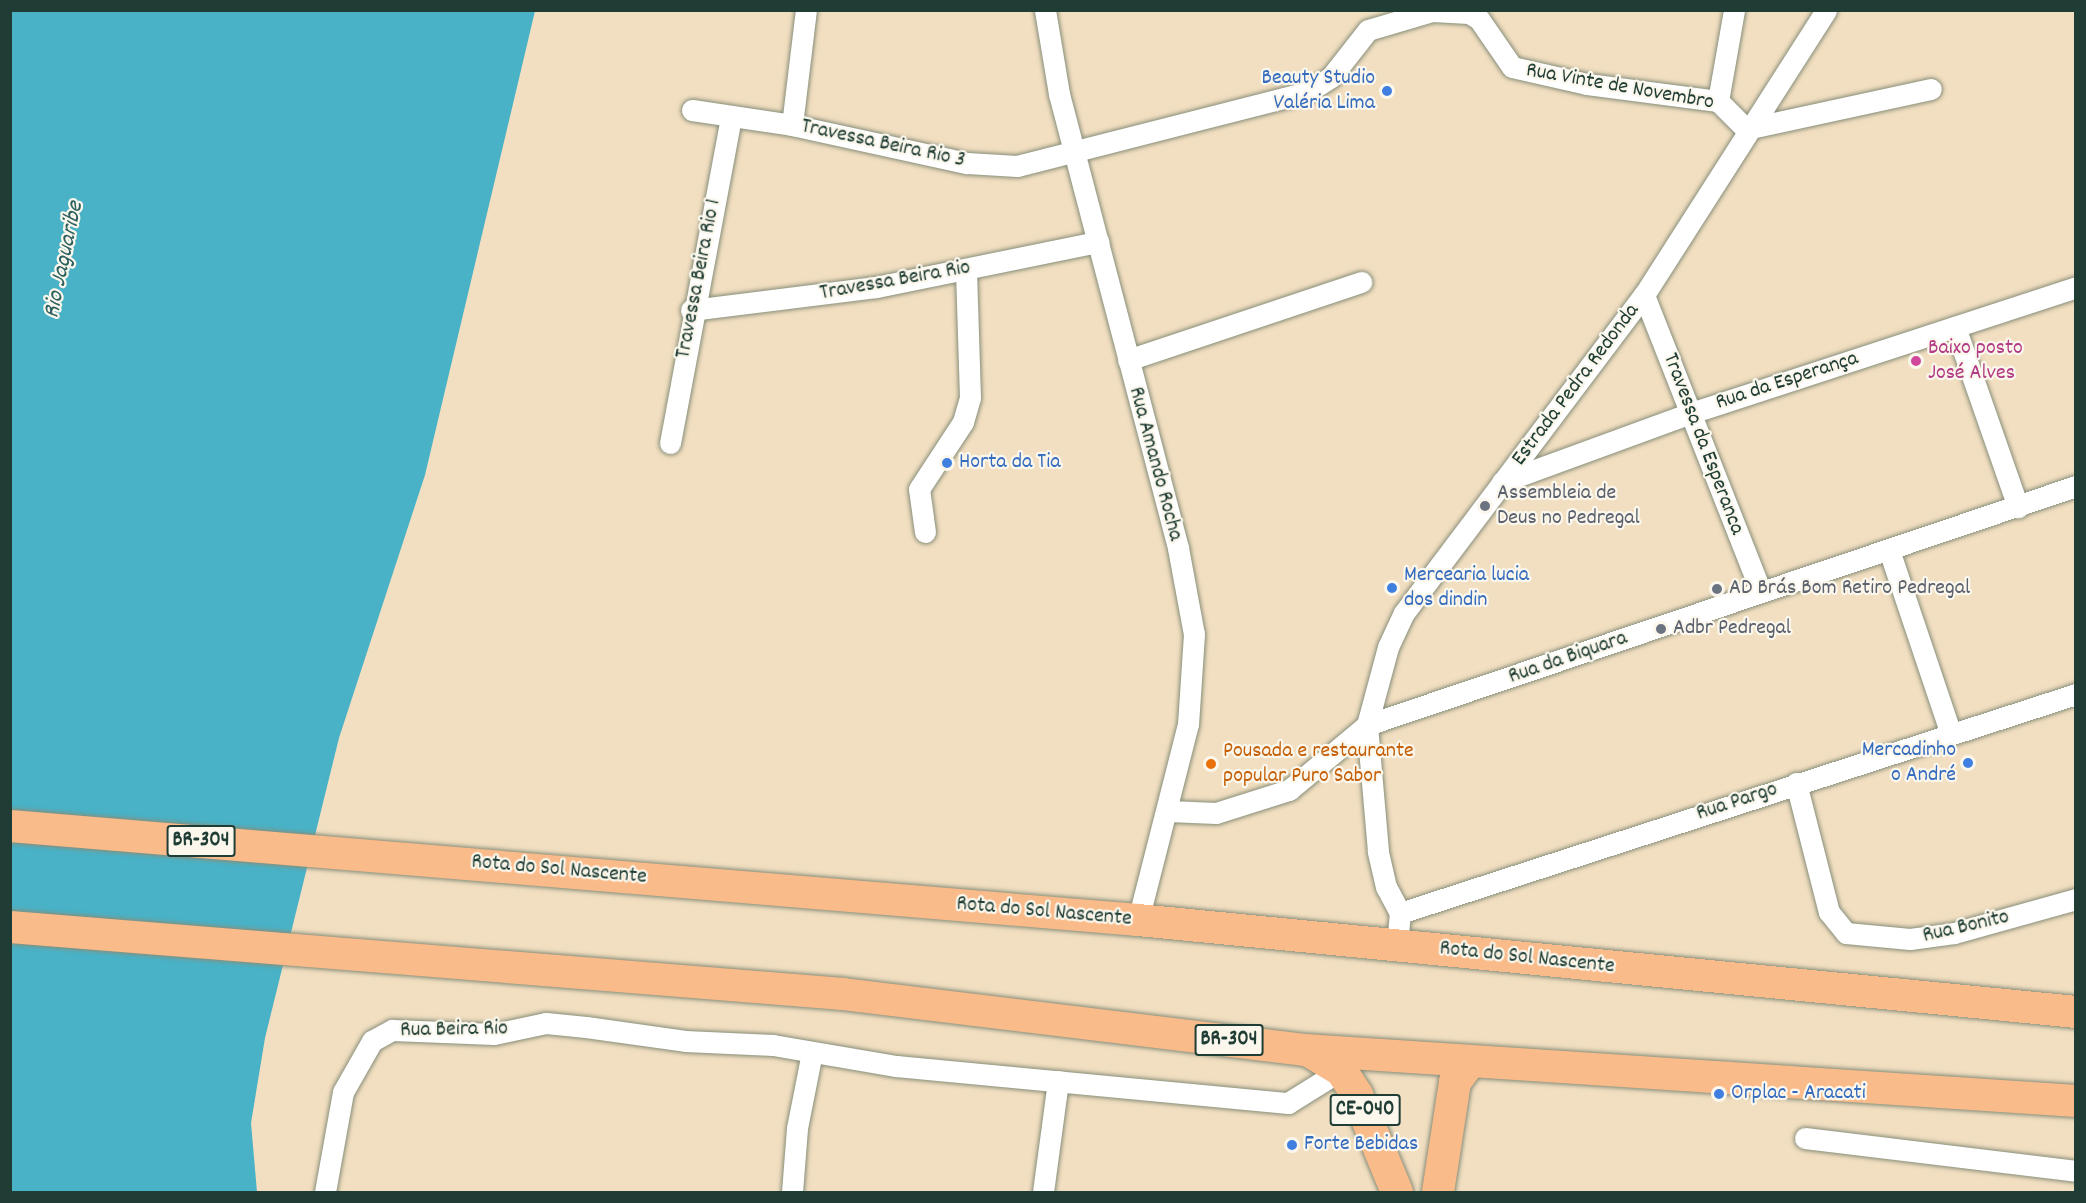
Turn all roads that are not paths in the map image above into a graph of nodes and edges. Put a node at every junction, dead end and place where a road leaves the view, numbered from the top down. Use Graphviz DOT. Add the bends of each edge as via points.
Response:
graph roads {
  1 [pos="806,10"];
  2 [pos="1045,10"];
  3 [pos="1734,10"];
  4 [pos="1826,10"];
  5 [pos="1432,11"];
  6 [pos="1931,89"];
  7 [pos="1718,101"];
  8 [pos="692,110"];
  9 [pos="731,117"];
  10 [pos="792,125"];
  11 [pos="1746,129"];
  12 [pos="1074,153"];
  13 [pos="1098,242"];
  14 [pos="966,269"];
  15 [pos="1361,282"];
  16 [pos="2076,288"];
  17 [pos="1644,296"];
  18 [pos="691,310"];
  19 [pos="1955,327"];
  20 [pos="1128,360"];
  21 [pos="1691,413"];
  22 [pos="670,443"];
  23 [pos="1501,482"];
  24 [pos="2076,486"];
  25 [pos="2018,507"];
  26 [pos="925,532"];
  27 [pos="1888,550"];
  28 [pos="1761,592"];
  29 [pos="2076,694"];
  30 [pos="1367,725"];
  31 [pos="1951,734"];
  32 [pos="1796,783"];
  33 [pos="1168,811"];
  34 [pos="10,826"];
  35 [pos="2076,898"];
  36 [pos="1400,913"];
  37 [pos="1138,920"];
  38 [pos="10,927"];
  39 [pos="1397,945"];
  40 [pos="2068,1014"];
  41 [pos="1305,1050"];
  42 [pos="812,1052"];
  43 [pos="1471,1061"];
  44 [pos="1341,1070"];
  45 [pos="1058,1082"];
  46 [pos="2070,1096"];
  47 [pos="1805,1138"];
  48 [pos="2076,1170"];
  49 [pos="325,1192"];
  50 [pos="792,1192"];
  51 [pos="1043,1192"];
  52 [pos="1397,1192"];
  53 [pos="1438,1192"];
  1 -- 10 [label="street"];
  2 -- 12 [label="street, Rua Amando Rocha"];
  3 -- 7 [label="street"];
  4 -- 11 [label="street, Estrada Pedra Redonda"];
  5 -- 7 [label="street, Rua Vinte de Novembro" via="1469,13 1479,19 1501,59 1526,72"];
  5 -- 12 [label="street, Rua Vinte de Novembro" via="1368,30 1331,77 1308,92"];
  6 -- 11 [label="street"];
  7 -- 11 [label="street, Rua Vinte de Novembro"];
  8 -- 9 [label="street, Travessa Beira Rio 3"];
  9 -- 10 [label="street, Travessa Beira Rio 3"];
  9 -- 18 [label="street, Travessa Beira Rio 1"];
  10 -- 12 [label="street, Travessa Beira Rio 3" via="967,163 1017,166"];
  11 -- 17 [label="street, Estrada Pedra Redonda"];
  12 -- 13 [label="street, Rua Amando Rocha"];
  13 -- 14 [label="street, Travessa Beira Rio"];
  13 -- 20 [label="street, Rua Amando Rocha"];
  14 -- 18 [label="street, Travessa Beira Rio" via="876,287"];
  14 -- 26 [label="street" via="970,398 963,422 919,489"];
  15 -- 20 [label="street"];
  16 -- 19 [label="street, Rua da Esperança"];
  17 -- 21 [label="street, Travessa da Esperanca"];
  17 -- 23 [label="street, Estrada Pedra Redonda"];
  18 -- 22 [label="street, Travessa Beira Rio 1"];
  19 -- 21 [label="street, Rua da Esperança"];
  19 -- 25 [label="street"];
  20 -- 33 [label="street, Rua Amando Rocha" via="1178,548 1194,634 1191,703"];
  21 -- 23 [label="street, Rua da Esperança"];
  21 -- 28 [label="street, Travessa da Esperanca"];
  23 -- 30 [label="street, Estrada Pedra Redonda" via="1404,613 1388,647"];
  24 -- 25 [label="street, Rua da Biquara"];
  25 -- 27 [label="street, Rua da Biquara"];
  27 -- 28 [label="street, Rua da Biquara"];
  27 -- 31 [label="street"];
  28 -- 30 [label="street, Rua da Biquara"];
  29 -- 31 [label="street, Rua Pargo"];
  30 -- 33 [label="street" via="1288,790 1216,813"];
  30 -- 36 [label="street" via="1378,851 1386,887"];
  31 -- 32 [label="street, Rua Pargo"];
  32 -- 35 [label="street, Rua Bonito" via="1829,912 1846,933 1910,939 1954,933"];
  32 -- 36 [label="street, Rua Pargo"];
  33 -- 37 [label="street, Rua Amando Rocha"];
  34 -- 37 [label="highway, Rota do Sol Nascente / BR-304"];
  36 -- 39 [label="street"];
  37 -- 39 [label="highway, Rota do Sol Nascente / BR-304"];
  38 -- 41 [label="highway, BR-304" via="989,1009"];
  39 -- 40 [label="highway, Rota do Sol Nascente / BR-304"];
  41 -- 43 [label="highway, BR-304"];
  41 -- 44 [label="highway, CE-040"];
  42 -- 45 [label="street, Rua Beira Rio"];
  42 -- 49 [label="street, Rua Beira Rio" via="546,1023 494,1034 408,1028 380,1035 343,1092"];
  42 -- 50 [label="street" via="797,1128"];
  43 -- 46 [label="highway, BR-304"];
  43 -- 53 [label="highway" via="1455,1082"];
  44 -- 45 [label="street, Rua Beira Rio" via="1288,1103"];
  44 -- 52 [label="highway, CE-040" via="1375,1128"];
  45 -- 51 [label="street"];
  47 -- 48 [label="street"];
}
